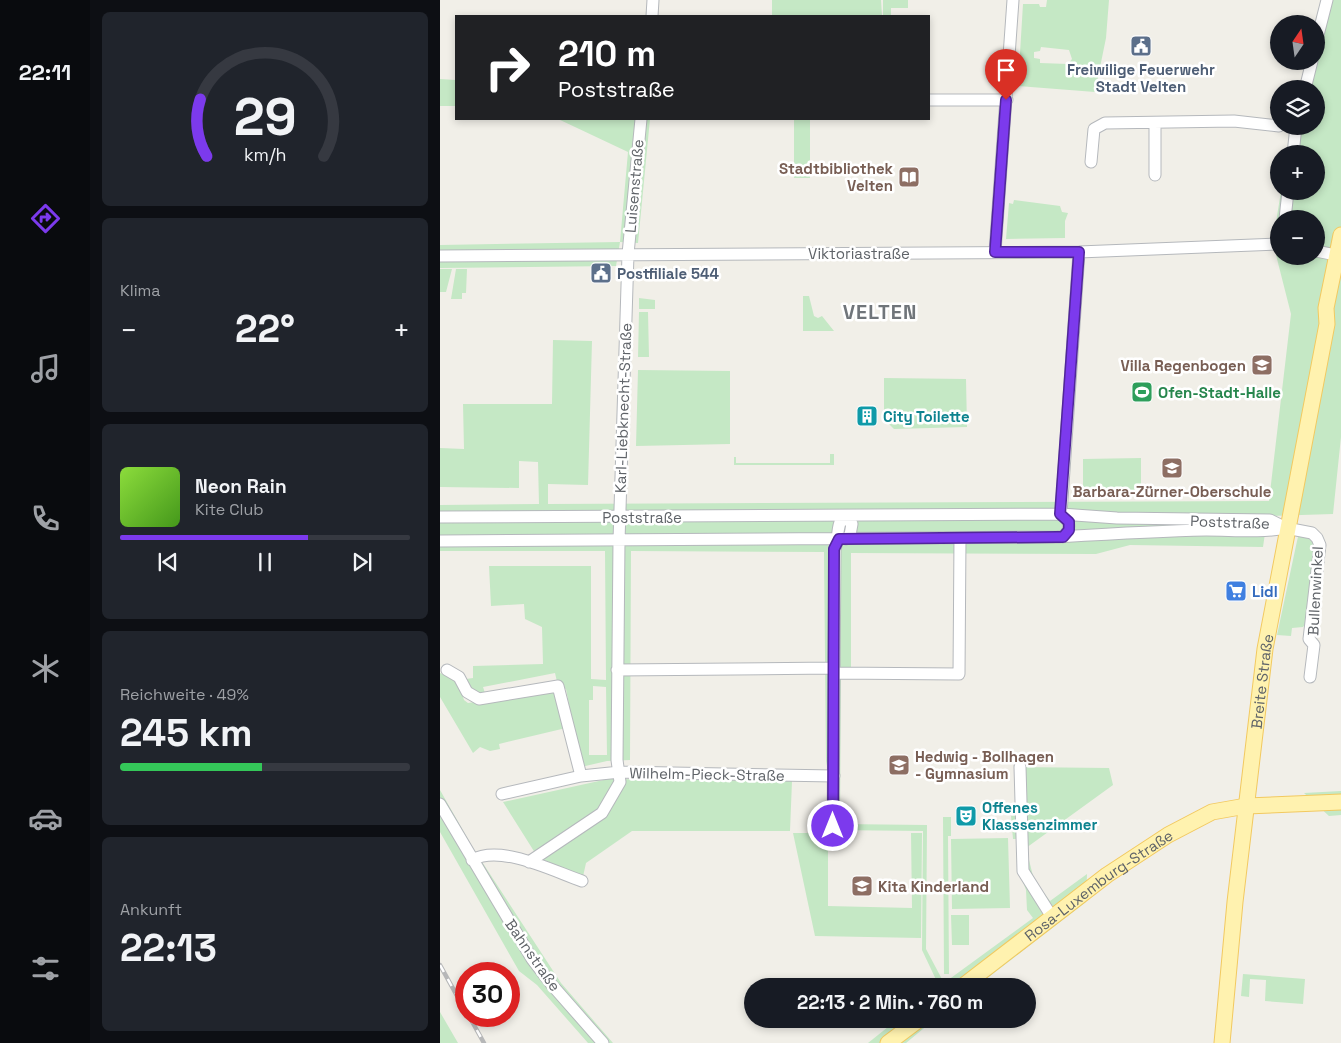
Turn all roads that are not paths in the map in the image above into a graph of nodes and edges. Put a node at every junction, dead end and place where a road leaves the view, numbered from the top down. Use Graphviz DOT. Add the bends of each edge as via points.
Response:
graph roads {
  1 [pos="653,0"];
  2 [pos="1013,0"];
  3 [pos="1326,0"];
  4 [pos="652,15"];
  5 [pos="1323,15"];
  6 [pos="930,100"];
  7 [pos="1006,100"];
  8 [pos="641,120"];
  9 [pos="1155,123"];
  10 [pos="1270,125"];
  11 [pos="1091,162"];
  12 [pos="1155,175"];
  13 [pos="1341,235"];
  14 [pos="1270,244"];
  15 [pos="995,252"];
  16 [pos="1079,252"];
  17 [pos="1325,253"];
  18 [pos="628,254"];
  19 [pos="1339,255"];
  20 [pos="440,256"];
  21 [pos="1341,271"];
  22 [pos="1327,324"];
  23 [pos="1060,514"];
  24 [pos="844,516"];
  25 [pos="440,517"];
  26 [pos="620,517"];
  27 [pos="1286,528"];
  28 [pos="1060,537"];
  29 [pos="960,538"];
  30 [pos="843,539"];
  31 [pos="619,540"];
  32 [pos="440,541"];
  33 [pos="447,670"];
  34 [pos="617,670"];
  35 [pos="834,671"];
  36 [pos="1310,677"];
  37 [pos="1020,767"];
  38 [pos="620,772"];
  39 [pos="581,776"];
  40 [pos="834,776"];
  41 [pos="502,794"];
  42 [pos="1341,802"];
  43 [pos="440,804"];
  44 [pos="1246,806"];
  45 [pos="833,826"];
  46 [pos="472,860"];
  47 [pos="529,862"];
  48 [pos="582,882"];
  49 [pos="1052,917"];
  50 [pos="973,978"];
  51 [pos="908,1028"];
  52 [pos="603,1043"];
  53 [pos="888,1043"];
  54 [pos="1222,1043"];
  1 -- 4 [label="street"];
  2 -- 7 [label="street"];
  3 -- 5 [label="street"];
  6 -- 7 [label="street"];
  7 -- 15 [label="street"];
  8 -- 18 [label="street, Luisenstraße"];
  9 -- 10 [label="street" via="1234,122"];
  9 -- 11 [label="street" via="1098,125 1094,129"];
  9 -- 12 [label="street"];
  13 -- 19 [label="main road, Breite Straße"];
  14 -- 16 [label="street, Viktoriastraße"];
  15 -- 16 [label="street, Viktoriastraße"];
  15 -- 18 [label="street, Viktoriastraße"];
  16 -- 23 [label="street"];
  17 -- 19 [label="street"];
  18 -- 20 [label="street, Viktoriastraße"];
  18 -- 26 [label="street, Karl-Liebknecht-Straße"];
  19 -- 22 [label="main road, Breite Straße" via="1326,308"];
  21 -- 22 [label="main road, Breite Straße" via="1334,310"];
  22 -- 27 [label="main road, Breite Straße"];
  23 -- 24 [label="street, Poststraße"];
  23 -- 27 [label="street, Poststraße" via="1270,520"];
  23 -- 28 [label="street" via="1054,517 1051,525 1052,533"];
  24 -- 26 [label="street, Poststraße"];
  24 -- 30 [label="street" via="852,524 850,535"];
  25 -- 26 [label="street, Poststraße"];
  26 -- 31 [label="street, Karl-Liebknecht-Straße"];
  27 -- 28 [label="street, Poststraße" via="1265,532 1117,532"];
  27 -- 36 [label="street, Bullenwinkel" via="1312,533 1320,545 1309,639 1314,644"];
  27 -- 44 [label="main road, Breite Straße" via="1264,656"];
  28 -- 29 [label="street, Poststraße"];
  29 -- 30 [label="street, Poststraße"];
  29 -- 35 [label="street" via="959,674"];
  30 -- 31 [label="street, Poststraße"];
  30 -- 35 [label="street" via="834,549"];
  31 -- 32 [label="street, Poststraße"];
  31 -- 34 [label="street, Karl-Liebknecht-Straße"];
  33 -- 39 [label="street" via="459,678 467,692 479,698 558,686"];
  34 -- 35 [label="street"];
  34 -- 38 [label="street, Karl-Liebknecht-Straße" via="617,760"];
  35 -- 40 [label="street"];
  37 -- 49 [label="street" via="1023,871"];
  38 -- 39 [label="street, Wilhelm-Pieck-Straße"];
  38 -- 40 [label="street, Wilhelm-Pieck-Straße"];
  38 -- 47 [label="street" via="620,782 602,813"];
  39 -- 41 [label="street, Wilhelm-Pieck-Straße"];
  40 -- 45 [label="street"];
  42 -- 44 [label="main road, Rosa-Luxemburg-Straße"];
  43 -- 46 [label="street, Bahnstraße"];
  44 -- 49 [label="main road, Rosa-Luxemburg-Straße" via="1212,812 1168,835"];
  44 -- 54 [label="main road, Breite Straße"];
  46 -- 47 [label="street" via="486,854"];
  46 -- 52 [label="street, Bahnstraße" via="532,959"];
  47 -- 48 [label="street"];
  49 -- 50 [label="main road, Rosa-Luxemburg-Straße"];
  51 -- 53 [label="main road"];
}
